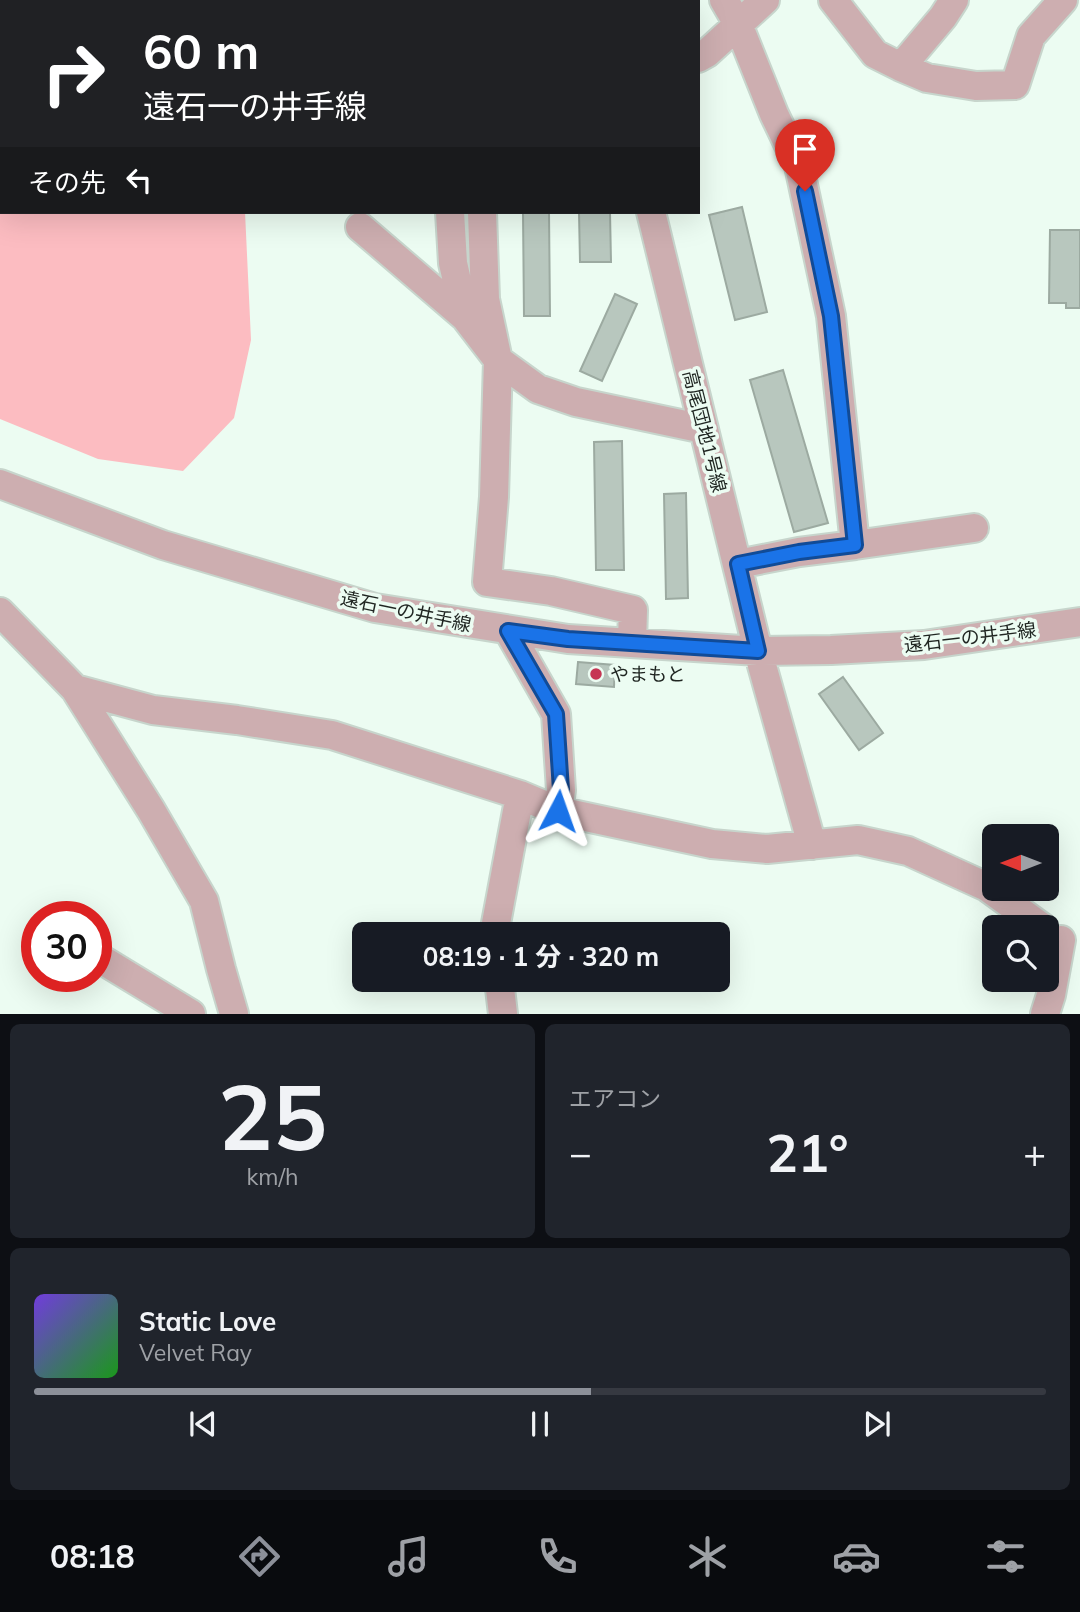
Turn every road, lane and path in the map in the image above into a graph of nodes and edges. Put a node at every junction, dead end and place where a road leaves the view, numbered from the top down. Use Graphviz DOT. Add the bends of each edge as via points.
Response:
graph roads {
  1 [pos="765,0"];
  2 [pos="833,0"];
  3 [pos="954,0"];
  4 [pos="1063,0"];
  5 [pos="731,12"];
  6 [pos="700,55"];
  7 [pos="901,67"];
  8 [pos="450,214"];
  9 [pos="482,214"];
  10 [pos="651,214"];
  11 [pos="360,227"];
  12 [pos="465,317"];
  13 [pos="498,360"];
  14 [pos="704,429"];
  15 [pos="0,484"];
  16 [pos="974,528"];
  17 [pos="855,545"];
  18 [pos="738,564"];
  19 [pos="0,612"];
  20 [pos="1080,622"];
  21 [pos="508,631"];
  22 [pos="632,642"];
  23 [pos="758,651"];
  24 [pos="75,690"];
  25 [pos="520,795"];
  26 [pos="558,811"];
  27 [pos="812,845"];
  28 [pos="1025,915"];
  29 [pos="496,922"];
  30 [pos="112,966"];
  31 [pos="500,992"];
  32 [pos="1051,992"];
  33 [pos="191,1013"];
  34 [pos="234,1013"];
  35 [pos="503,1013"];
  36 [pos="1045,1013"];
  1 -- 5 [label="street"];
  2 -- 7 [label="street" via="875,54"];
  3 -- 7 [label="street"];
  4 -- 7 [label="street" via="1031,36 1015,85 976,86 927,78"];
  5 -- 6 [label="street"];
  5 -- 17 [label="street" via="799,166 831,316"];
  8 -- 12 [label="street" via="453,263"];
  9 -- 13 [label="street" via="485,299"];
  10 -- 14 [label="street, 高尾団地1号線"];
  11 -- 12 [label="street"];
  12 -- 13 [label="street"];
  13 -- 14 [label="street" via="538,389 576,402"];
  13 -- 22 [label="street" via="487,582 633,610"];
  14 -- 18 [label="street, 高尾団地1号線"];
  15 -- 21 [label="street, 遠石一の井手線" via="163,545 375,608"];
  16 -- 17 [label="street"];
  17 -- 18 [label="street"];
  18 -- 23 [label="street, 高尾団地1号線"];
  19 -- 24 [label="street"];
  20 -- 23 [label="street, 遠石一の井手線" via="923,645"];
  21 -- 22 [label="street, 遠石一の井手線"];
  21 -- 26 [label="street" via="556,714"];
  22 -- 23 [label="street, 遠石一の井手線"];
  23 -- 27 [label="street, 高尾団地1号線"];
  24 -- 25 [label="street" via="153,710 332,735"];
  24 -- 34 [label="street" via="204,901"];
  25 -- 26 [label="street"];
  25 -- 29 [label="street"];
  26 -- 27 [label="street" via="712,844 767,849"];
  27 -- 28 [label="street" via="858,840 908,851 987,887"];
  30 -- 33 [label="street"];
  31 -- 35 [label="street"];
  32 -- 36 [label="street"];
}
